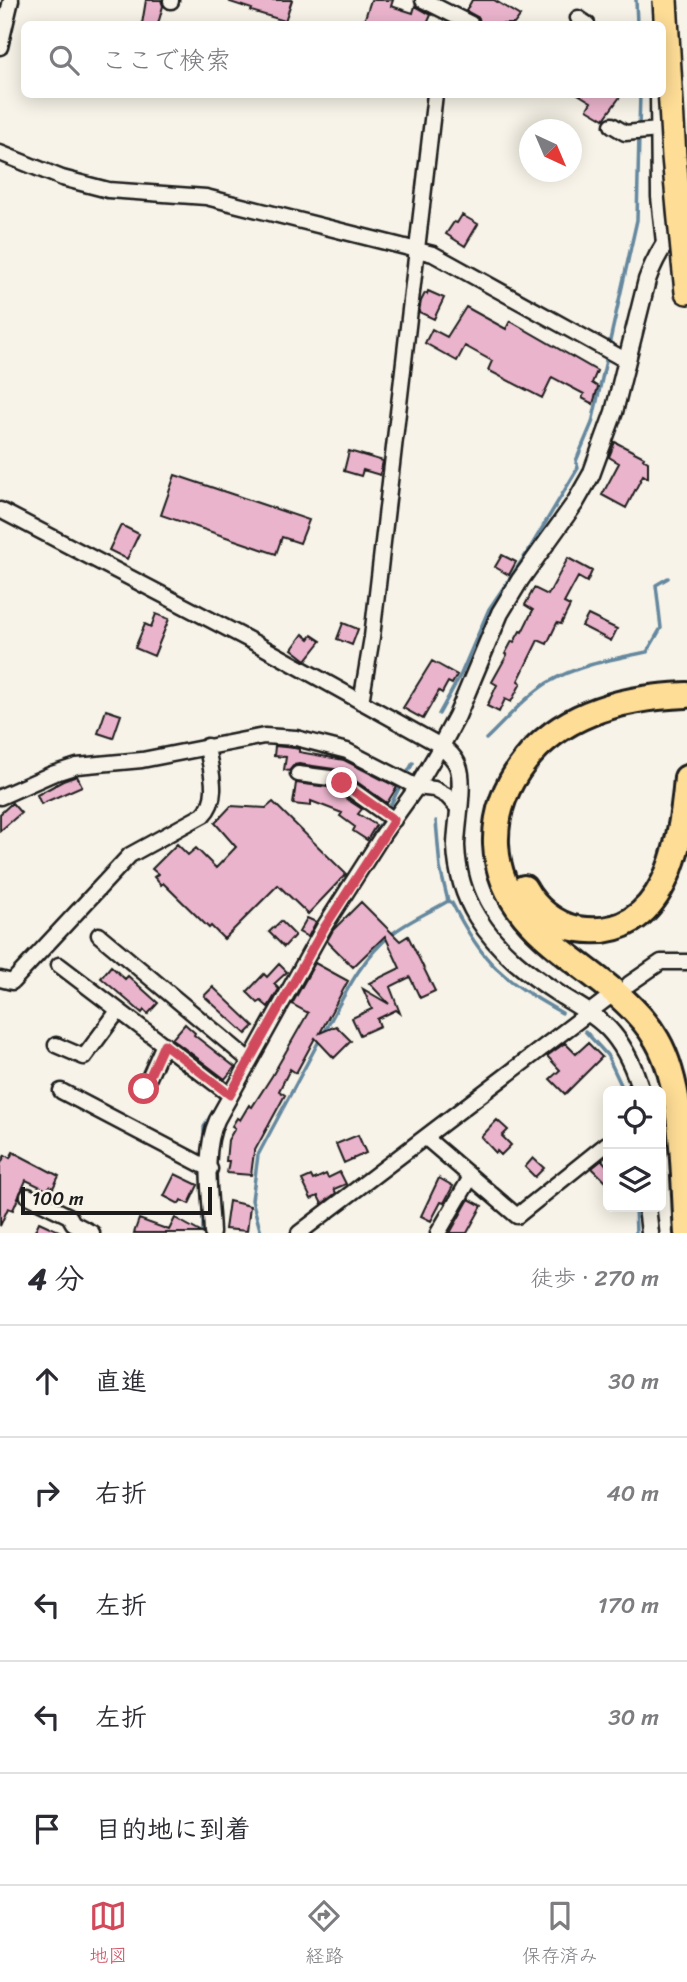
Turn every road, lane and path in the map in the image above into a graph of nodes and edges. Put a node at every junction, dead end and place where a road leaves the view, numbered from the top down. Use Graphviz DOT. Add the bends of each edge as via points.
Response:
graph roads {
  1 [pos="11,0"];
  2 [pos="423,0"];
  3 [pos="655,0"];
  4 [pos="665,0"];
  5 [pos="445,11"];
  6 [pos="465,21"];
  7 [pos="656,21"];
  8 [pos="0,47"];
  9 [pos="435,98"];
  10 [pos="658,98"];
  11 [pos="612,125"];
  12 [pos="659,130"];
  13 [pos="0,153"];
  14 [pos="687,217"];
  15 [pos="664,243"];
  16 [pos="418,250"];
  17 [pos="687,292"];
  18 [pos="627,361"];
  19 [pos="0,510"];
  20 [pos="361,702"];
  21 [pos="678,703"];
  22 [pos="208,746"];
  23 [pos="441,746"];
  24 [pos="298,774"];
  25 [pos="687,778"];
  26 [pos="417,787"];
  27 [pos="0,797"];
  28 [pos="458,808"];
  29 [pos="394,820"];
  30 [pos="99,935"];
  31 [pos="687,962"];
  32 [pos="59,965"];
  33 [pos="0,979"];
  34 [pos="629,984"];
  35 [pos="608,998"];
  36 [pos="118,1011"];
  37 [pos="590,1014"];
  38 [pos="657,1041"];
  39 [pos="164,1044"];
  40 [pos="56,1045"];
  41 [pos="246,1058"];
  42 [pos="639,1086"];
  43 [pos="144,1089"];
  44 [pos="61,1091"];
  45 [pos="227,1093"];
  46 [pos="426,1138"];
  47 [pos="603,1147"];
  48 [pos="206,1166"];
  49 [pos="471,1177"];
  50 [pos="28,1196"];
  51 [pos="648,1212"];
  52 [pos="92,1233"];
  53 [pos="212,1233"];
  54 [pos="299,1233"];
  55 [pos="438,1233"];
  56 [pos="650,1233"];
  57 [pos="674,1233"];
  58 [pos="687,1233"];
  1 -- 8 [label="street"];
  2 -- 5 [label="street"];
  3 -- 7 [label="street"];
  4 -- 17 [label="highway, bridge"];
  5 -- 6 [label="street"];
  9 -- 16 [label="street"];
  10 -- 12 [label="street"];
  11 -- 12 [label="street" via="625,133"];
  12 -- 15 [label="street"];
  13 -- 16 [label="street" via="62,178 108,190 206,197"];
  14 -- 15 [label="street"];
  15 -- 18 [label="street" via="647,280"];
  16 -- 18 [label="street" via="433,254"];
  16 -- 20 [label="street"];
  18 -- 23 [label="street" via="591,475 500,612"];
  19 -- 20 [label="street"];
  20 -- 23 [label="street"];
  21 -- 25 [label="highway" via="591,728 559,746 534,772 511,824 512,859 526,892 546,914 571,928 603,929 629,920 652,900 671,869 682,828"];
  21 -- 38 [label="highway" via="626,702 590,713 558,731 518,770 497,820 500,870 523,914 547,939 624,998"];
  22 -- 26 [label="street" via="264,737 323,743 368,760"];
  22 -- 27 [label="street" via="142,760 77,766"];
  22 -- 33 [label="street" via="214,795 208,810 130,855 12,982"];
  23 -- 26 [label="street"];
  23 -- 28 [label="street" via="459,768"];
  24 -- 29 [label="street" via="342,783"];
  26 -- 28 [label="street" via="434,789"];
  26 -- 29 [label="street"];
  28 -- 37 [label="street" via="460,878 483,927 515,963"];
  29 -- 41 [label="street"];
  30 -- 41 [label="street"];
  31 -- 34 [label="street" via="660,962"];
  32 -- 36 [label="street"];
  35 -- 37 [label="street"];
  36 -- 39 [label="street"];
  36 -- 40 [label="street" via="84,1057"];
  37 -- 42 [label="street" via="626,1052"];
  37 -- 46 [label="street"];
  38 -- 57 [label="highway" via="667,1086"];
  38 -- 58 [label="highway" via="675,1101"];
  39 -- 43 [label="street"];
  39 -- 45 [label="street"];
  41 -- 45 [label="street"];
  44 -- 48 [label="street"];
  45 -- 48 [label="street"];
  46 -- 49 [label="street"];
  46 -- 54 [label="street"];
  47 -- 49 [label="street" via="517,1216"];
  48 -- 53 [label="street"];
  49 -- 55 [label="street"];
  50 -- 52 [label="street"];
  51 -- 56 [label="street"];
}
